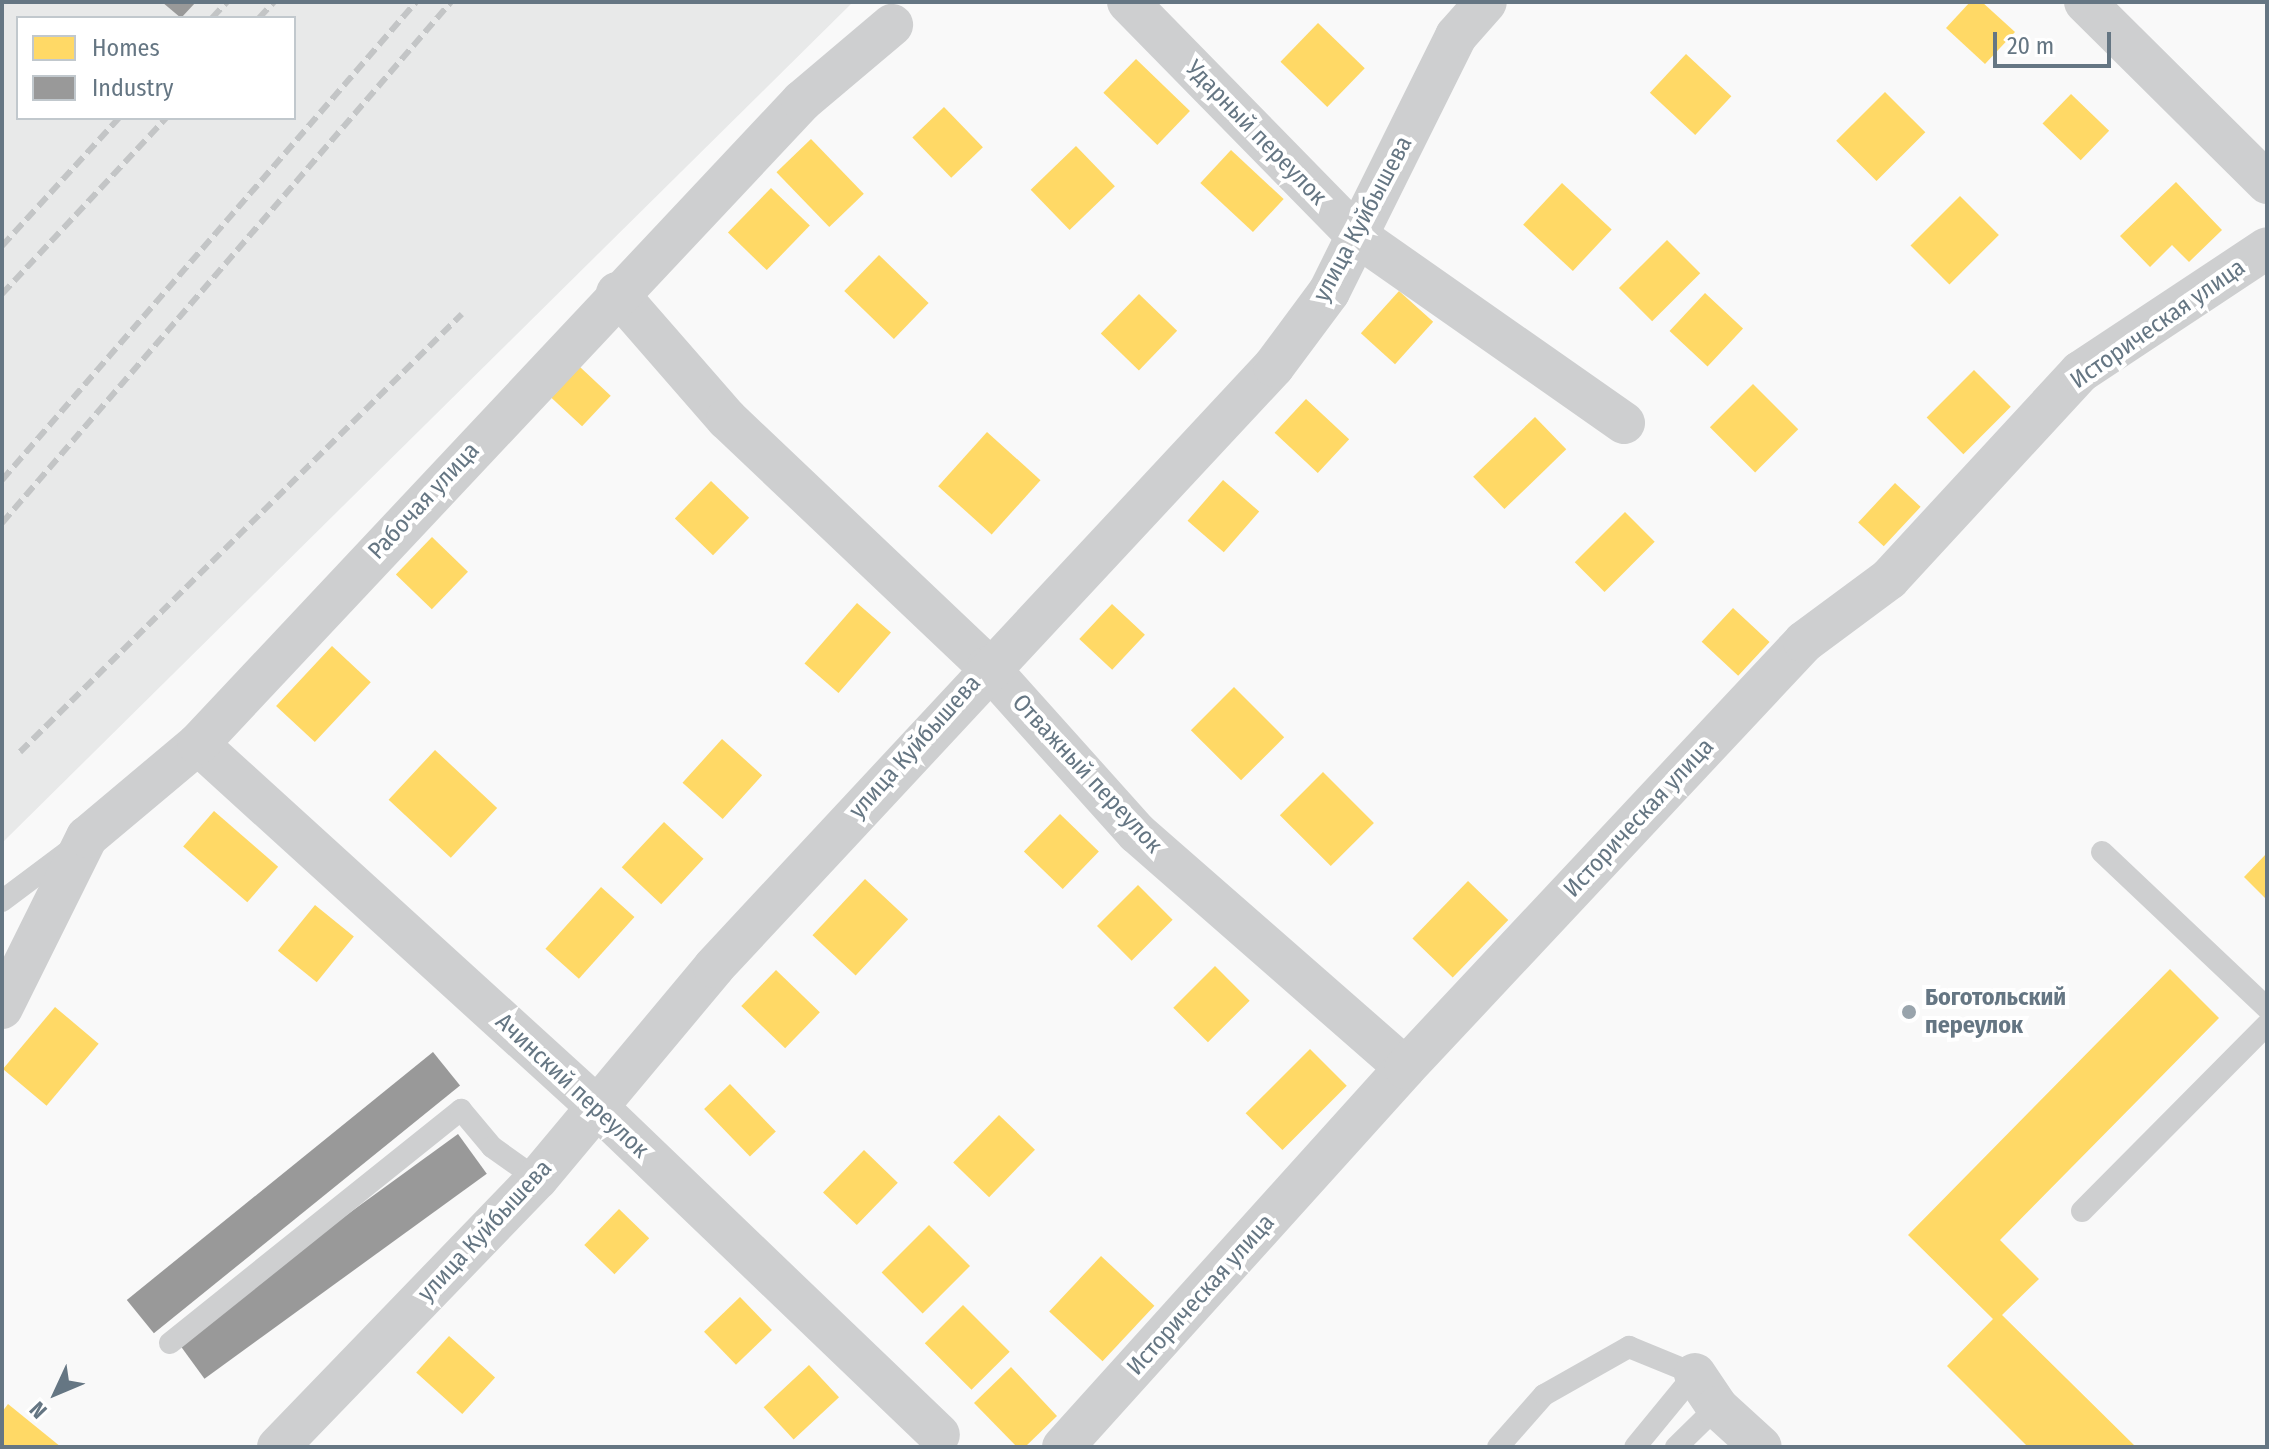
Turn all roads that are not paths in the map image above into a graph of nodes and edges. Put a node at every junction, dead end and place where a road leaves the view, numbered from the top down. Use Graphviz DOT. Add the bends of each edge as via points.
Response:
graph roads {
  1 [pos="1128,2"];
  2 [pos="1486,2"];
  3 [pos="2085,2"];
  4 [pos="892,25"];
  5 [pos="2267,183"];
  6 [pos="1357,236"];
  7 [pos="2267,248"];
  8 [pos="617,293"];
  9 [pos="1624,423"];
  10 [pos="988,667"];
  11 [pos="198,744"];
  12 [pos="87,837"];
  13 [pos="2102,852"];
  14 [pos="2,901"];
  15 [pos="2,1008"];
  16 [pos="2267,1008"];
  17 [pos="2267,1025"];
  18 [pos="1405,1068"];
  19 [pos="596,1106"];
  20 [pos="537,1179"];
  21 [pos="2082,1211"];
  22 [pos="170,1343"];
  23 [pos="1706,1391"];
  24 [pos="939,1443"];
  25 [pos="278,1447"];
  26 [pos="1063,1447"];
  27 [pos="1498,1447"];
  28 [pos="1635,1447"];
  29 [pos="1676,1447"];
  30 [pos="1761,1447"];
  1 -- 6 [label="street, Ударный переулок"];
  2 -- 6 [label="street, улица Куйбышева" via="1456,36"];
  3 -- 5 [label="street"];
  4 -- 8 [label="street, Рабочая улица" via="802,101"];
  6 -- 9 [label="street, Ударный переулок"];
  6 -- 10 [label="street, улица Куйбышева" via="1329,292 1274,366"];
  7 -- 18 [label="street, Историческая улица" via="2080,372 1889,579 1804,642"];
  8 -- 10 [label="street, Отважный переулок" via="727,419"];
  8 -- 11 [label="street, Рабочая улица"];
  10 -- 18 [label="street, Отважный переулок" via="1137,833"];
  10 -- 19 [label="street, улица Куйбышева"];
  11 -- 12 [label="street, Рабочая улица"];
  11 -- 19 [label="street, Ачинский переулок"];
  12 -- 14 [label="lane"];
  12 -- 15 [label="street, Рабочая улица"];
  13 -- 16 [label="lane"];
  17 -- 21 [label="lane"];
  18 -- 26 [label="street, Историческая улица"];
  19 -- 20 [label="street, улица Куйбышева"];
  19 -- 24 [label="street, Ачинский переулок"];
  20 -- 22 [label="lane" via="492,1147 461,1110"];
  20 -- 25 [label="street, улица Куйбышева"];
  23 -- 27 [label="lane" via="1629,1347 1544,1395"];
  23 -- 28 [label="lane"];
  23 -- 29 [label="lane"];
  23 -- 30 [label="street"];
}
